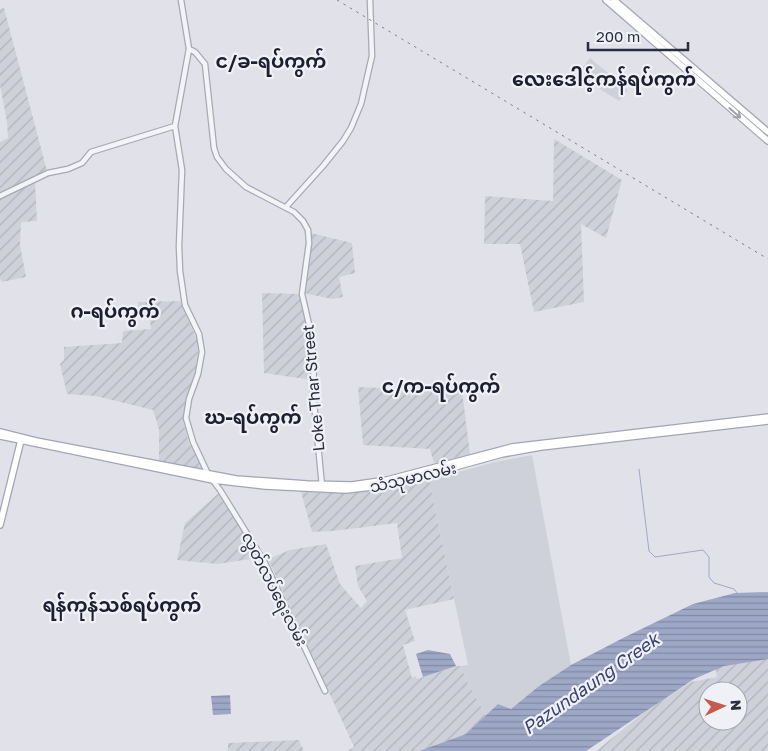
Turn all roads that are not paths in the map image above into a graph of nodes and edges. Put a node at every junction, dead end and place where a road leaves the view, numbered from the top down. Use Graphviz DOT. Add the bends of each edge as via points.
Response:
graph roads {
  1 [pos="181,0"];
  2 [pos="370,0"];
  3 [pos="606,0"];
  4 [pos="614,0"];
  5 [pos="189,49"];
  6 [pos="175,126"];
  7 [pos="768,132"];
  8 [pos="768,141"];
  9 [pos="0,196"];
  10 [pos="286,207"];
  11 [pos="768,417"];
  12 [pos="768,421"];
  13 [pos="0,432"];
  14 [pos="0,436"];
  15 [pos="21,439"];
  16 [pos="208,474"];
  17 [pos="213,480"];
  18 [pos="322,487"];
  19 [pos="0,525"];
  20 [pos="325,692"];
  1 -- 5 [label="street"];
  2 -- 10 [label="street" via="372,56 355,120 343,141"];
  3 -- 8 [label="main road, one-way"];
  4 -- 7 [label="main road"];
  5 -- 6 [label="street, လွတ်လပ်ရေးလမ်း"];
  5 -- 10 [label="street, Loke Thar Street" via="196,52 205,64 217,156 246,187"];
  6 -- 9 [label="street" via="96,150 82,163 48,173"];
  6 -- 16 [label="street, လွတ်လပ်ရေးလမ်း" via="182,170 179,246 182,292 199,334 202,352 186,418"];
  10 -- 18 [label="street, Loke Thar Street" via="303,221 308,230 302,294 311,333"];
  11 -- 18 [label="main road, သံသုမာလမ်း" via="512,447 388,480"];
  12 -- 18 [label="main road, သံသုမာလမ်း" via="541,447 502,454 388,485 346,490"];
  13 -- 15 [label="main road, သံသုမာလမ်း"];
  14 -- 15 [label="main road, သံသုမာလမ်း"];
  15 -- 16 [label="main road, သံသုမာလမ်း"];
  15 -- 17 [label="main road, သံသုမာလမ်း"];
  15 -- 19 [label="main road"];
  16 -- 17 [label="street, လွတ်လပ်ရေးလမ်း"];
  16 -- 18 [label="main road, သံသုမာလမ်း"];
  17 -- 18 [label="main road, သံသုမာလမ်း" via="265,486"];
  17 -- 20 [label="street, လွတ်လပ်ရေးလမ်း" via="264,561"];
}
